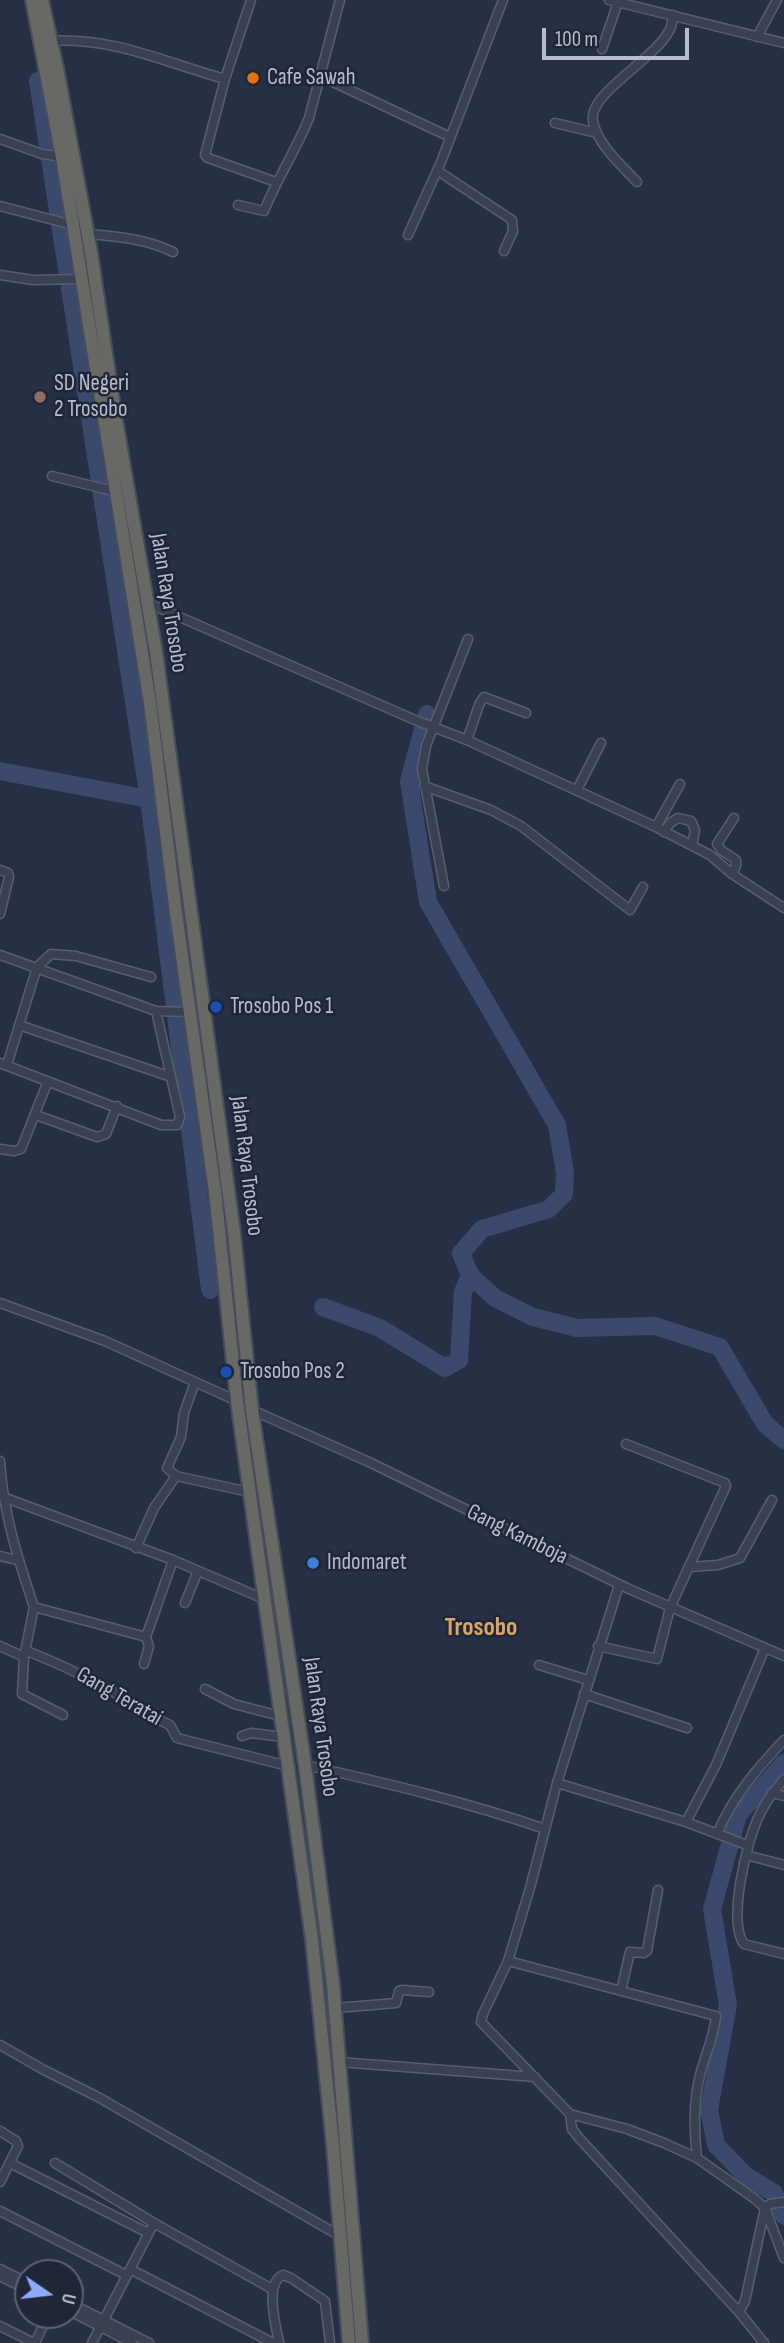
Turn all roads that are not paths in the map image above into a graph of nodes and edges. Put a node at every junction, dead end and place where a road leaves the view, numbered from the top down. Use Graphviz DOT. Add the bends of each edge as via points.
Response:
graph roads {
  1 [pos="32,0"];
  2 [pos="42,0"];
  3 [pos="251,0"];
  4 [pos="340,0"];
  5 [pos="503,0"];
  6 [pos="609,0"];
  7 [pos="777,0"];
  8 [pos="618,2"];
  9 [pos="677,17"];
  10 [pos="757,37"];
  11 [pos="46,42"];
  12 [pos="784,43"];
  13 [pos="602,49"];
  14 [pos="320,76"];
  15 [pos="225,79"];
  16 [pos="555,123"];
  17 [pos="597,133"];
  18 [pos="450,137"];
  19 [pos="0,139"];
  20 [pos="60,157"];
  21 [pos="438,171"];
  22 [pos="276,182"];
  23 [pos="636,182"];
  24 [pos="238,205"];
  25 [pos="0,206"];
  26 [pos="70,225"];
  27 [pos="87,234"];
  28 [pos="408,235"];
  29 [pos="504,251"];
  30 [pos="173,252"];
  31 [pos="0,275"];
  32 [pos="79,279"];
  33 [pos="52,477"];
  34 [pos="119,493"];
  35 [pos="149,604"];
  36 [pos="468,639"];
  37 [pos="526,713"];
  38 [pos="431,726"];
  39 [pos="467,740"];
  40 [pos="601,743"];
  41 [pos="680,784"];
  42 [pos="424,786"];
  43 [pos="577,790"];
  44 [pos="734,818"];
  45 [pos="656,827"];
  46 [pos="664,832"];
  47 [pos="692,846"];
  48 [pos="0,870"];
  49 [pos="732,874"];
  50 [pos="444,887"];
  51 [pos="643,887"];
  52 [pos="784,908"];
  53 [pos="0,914"];
  54 [pos="0,955"];
  55 [pos="37,967"];
  56 [pos="151,977"];
  57 [pos="156,1012"];
  58 [pos="188,1012"];
  59 [pos="19,1024"];
  60 [pos="3,1064"];
  61 [pos="171,1077"];
  62 [pos="48,1081"];
  63 [pos="117,1106"];
  64 [pos="36,1115"];
  65 [pos="0,1149"];
  66 [pos="234,1302"];
  67 [pos="0,1303"];
  68 [pos="195,1381"];
  69 [pos="237,1401"];
  70 [pos="252,1410"];
  71 [pos="626,1444"];
  72 [pos="0,1461"];
  73 [pos="176,1476"];
  74 [pos="249,1492"];
  75 [pos="1,1497"];
  76 [pos="772,1500"];
  77 [pos="136,1548"];
  78 [pos="0,1556"];
  79 [pos="17,1560"];
  80 [pos="173,1560"];
  81 [pos="689,1567"];
  82 [pos="198,1571"];
  83 [pos="619,1584"];
  84 [pos="264,1599"];
  85 [pos="185,1603"];
  86 [pos="34,1608"];
  87 [pos="670,1608"];
  88 [pos="146,1637"];
  89 [pos="0,1646"];
  90 [pos="598,1646"];
  91 [pos="765,1648"];
  92 [pos="26,1654"];
  93 [pos="784,1656"];
  94 [pos="144,1664"];
  95 [pos="539,1665"];
  96 [pos="588,1679"];
  97 [pos="205,1689"];
  98 [pos="584,1694"];
  99 [pos="63,1715"];
  100 [pos="280,1716"];
  101 [pos="687,1728"];
  102 [pos="242,1736"];
  103 [pos="285,1737"];
  104 [pos="784,1740"];
  105 [pos="305,1765"];
  106 [pos="288,1766"];
  107 [pos="784,1779"];
  108 [pos="556,1783"];
  109 [pos="772,1793"];
  110 [pos="784,1796"];
  111 [pos="686,1822"];
  112 [pos="545,1829"];
  113 [pos="720,1835"];
  114 [pos="745,1845"];
  115 [pos="746,1855"];
  116 [pos="784,1865"];
  117 [pos="658,1890"];
  118 [pos="784,1955"];
  119 [pos="508,1961"];
  120 [pos="621,1991"];
  121 [pos="429,1992"];
  122 [pos="336,2008"];
  123 [pos="0,2045"];
  124 [pos="339,2062"];
  125 [pos="535,2077"];
  126 [pos="570,2114"];
  127 [pos="0,2132"];
  128 [pos="696,2158"];
  129 [pos="10,2162"];
  130 [pos="55,2162"];
  131 [pos="0,2182"];
  132 [pos="87,2182"];
  133 [pos="111,2196"];
  134 [pos="78,2197"];
  135 [pos="784,2202"];
  136 [pos="767,2206"];
  137 [pos="103,2210"];
  138 [pos="0,2211"];
  139 [pos="154,2223"];
  140 [pos="148,2233"];
  141 [pos="340,2236"];
  142 [pos="784,2258"];
  143 [pos="128,2272"];
  144 [pos="272,2289"];
  145 [pos="84,2311"];
  146 [pos="739,2312"];
  147 [pos="84,2316"];
  148 [pos="103,2323"];
  149 [pos="0,2326"];
  150 [pos="34,2343"];
  151 [pos="93,2343"];
  152 [pos="132,2343"];
  153 [pos="149,2343"];
  154 [pos="273,2343"];
  155 [pos="279,2343"];
  156 [pos="330,2343"];
  157 [pos="349,2343"];
  158 [pos="362,2343"];
  159 [pos="764,2343"];
  1 -- 11 [label="highway, Jalan Raya Trosobo"];
  2 -- 11 [label="highway, Jalan Raya Trosobo"];
  3 -- 15 [label="street"];
  4 -- 14 [label="street"];
  5 -- 18 [label="street"];
  6 -- 8 [label="street"];
  7 -- 10 [label="street"];
  8 -- 9 [label="street"];
  8 -- 13 [label="street"];
  9 -- 10 [label="street"];
  9 -- 17 [label="street" via="664,39 597,104 593,115"];
  10 -- 12 [label="street"];
  11 -- 15 [label="street" via="129,48"];
  11 -- 20 [label="highway, Jalan Raya Trosobo"];
  11 -- 27 [label="highway, Jalan Raya Trosobo"];
  14 -- 18 [label="street"];
  14 -- 22 [label="street" via="303,133"];
  15 -- 22 [label="street" via="205,155"];
  16 -- 17 [label="street"];
  17 -- 23 [label="street"];
  18 -- 21 [label="street"];
  19 -- 20 [label="street"];
  20 -- 26 [label="highway, Jalan Raya Trosobo"];
  21 -- 28 [label="street"];
  21 -- 29 [label="street" via="512,220"];
  22 -- 24 [label="street" via="264,211"];
  25 -- 26 [label="street"];
  26 -- 32 [label="highway, Jalan Raya Trosobo"];
  27 -- 30 [label="street" via="162,246"];
  27 -- 34 [label="highway, Jalan Raya Trosobo"];
  31 -- 32 [label="street"];
  32 -- 34 [label="highway, Jalan Raya Trosobo"];
  33 -- 34 [label="street"];
  34 -- 35 [label="highway, Jalan Raya Trosobo"];
  34 -- 58 [label="highway, Jalan Raya Trosobo"];
  35 -- 38 [label="street"];
  35 -- 66 [label="highway, Jalan Raya Trosobo" via="229,1192 237,1279"];
  36 -- 38 [label="street"];
  37 -- 39 [label="street" via="484,697"];
  38 -- 39 [label="street"];
  38 -- 42 [label="street" via="422,769"];
  39 -- 43 [label="street"];
  40 -- 43 [label="street"];
  41 -- 45 [label="street"];
  42 -- 50 [label="street"];
  42 -- 51 [label="street" via="520,825 630,911"];
  43 -- 45 [label="street"];
  44 -- 49 [label="street" via="717,844 736,860"];
  45 -- 46 [label="street"];
  46 -- 47 [label="street"];
  46 -- 47 [label="street" via="678,818 691,821 695,830"];
  47 -- 49 [label="street"];
  48 -- 53 [label="street" via="9,877"];
  49 -- 52 [label="street"];
  54 -- 55 [label="street"];
  55 -- 56 [label="street" via="51,954 65,954"];
  55 -- 57 [label="street"];
  55 -- 59 [label="street"];
  57 -- 58 [label="street"];
  57 -- 61 [label="street"];
  58 -- 66 [label="highway, Jalan Raya Trosobo" via="226,1287"];
  59 -- 60 [label="street"];
  59 -- 61 [label="street"];
  60 -- 62 [label="street"];
  61 -- 63 [label="street" via="180,1117 177,1125 161,1125"];
  62 -- 63 [label="street"];
  62 -- 64 [label="street"];
  63 -- 64 [label="street" via="106,1134 97,1137"];
  64 -- 65 [label="street" via="21,1149"];
  66 -- 69 [label="highway, Jalan Raya Trosobo"];
  66 -- 70 [label="highway, Jalan Raya Trosobo"];
  67 -- 68 [label="street" via="105,1341"];
  68 -- 69 [label="street"];
  68 -- 73 [label="street" via="181,1437 167,1468"];
  69 -- 74 [label="highway, Jalan Raya Trosobo"];
  70 -- 83 [label="street, Gang Kamboja"];
  70 -- 105 [label="highway, Jalan Raya Trosobo"];
  71 -- 81 [label="street" via="726,1484"];
  72 -- 75 [label="street"];
  73 -- 74 [label="street"];
  73 -- 77 [label="street" via="154,1508"];
  74 -- 84 [label="highway, Jalan Raya Trosobo"];
  75 -- 77 [label="street"];
  75 -- 79 [label="street"];
  76 -- 81 [label="street" via="740,1558"];
  77 -- 80 [label="street"];
  78 -- 79 [label="street"];
  79 -- 86 [label="street"];
  80 -- 82 [label="street"];
  80 -- 88 [label="street"];
  81 -- 87 [label="street"];
  82 -- 84 [label="street"];
  82 -- 85 [label="street"];
  83 -- 87 [label="street, Gang Kamboja"];
  83 -- 90 [label="street"];
  84 -- 100 [label="highway, Jalan Raya Trosobo"];
  86 -- 88 [label="street"];
  86 -- 92 [label="street"];
  87 -- 90 [label="street" via="657,1660"];
  87 -- 91 [label="street, Gang Kamboja"];
  88 -- 94 [label="street" via="149,1646"];
  89 -- 92 [label="street, Gang Teratai"];
  90 -- 96 [label="street"];
  91 -- 93 [label="street, Gang Kamboja"];
  91 -- 111 [label="street" via="716,1765"];
  92 -- 99 [label="street" via="22,1693"];
  92 -- 106 [label="street, Gang Teratai" via="68,1668 110,1690 170,1725 177,1738"];
  95 -- 96 [label="street"];
  96 -- 98 [label="street"];
  97 -- 100 [label="street" via="234,1704"];
  98 -- 101 [label="street"];
  98 -- 108 [label="street"];
  100 -- 103 [label="highway, Jalan Raya Trosobo"];
  102 -- 103 [label="street"];
  103 -- 106 [label="highway, Jalan Raya Trosobo"];
  104 -- 113 [label="street" via="745,1783 725,1816"];
  105 -- 112 [label="street" via="398,1786"];
  105 -- 122 [label="highway, Jalan Raya Trosobo"];
  106 -- 141 [label="highway, Jalan Raya Trosobo" via="317,1984"];
  107 -- 109 [label="street"];
  108 -- 111 [label="street"];
  108 -- 112 [label="street"];
  109 -- 110 [label="street"];
  109 -- 114 [label="street"];
  111 -- 113 [label="street"];
  112 -- 119 [label="street"];
  113 -- 114 [label="street"];
  114 -- 115 [label="street"];
  115 -- 116 [label="street"];
  115 -- 118 [label="street" via="738,1909 741,1941"];
  117 -- 120 [label="street" via="647,1951 631,1952"];
  119 -- 120 [label="street"];
  119 -- 125 [label="street" via="481,2022"];
  120 -- 128 [label="street" via="716,2016 699,2079"];
  121 -- 122 [label="street" via="402,1990 396,2003"];
  122 -- 124 [label="highway, Jalan Raya Trosobo"];
  123 -- 141 [label="street"];
  124 -- 125 [label="street"];
  124 -- 158 [label="highway, Jalan Raya Trosobo"];
  125 -- 126 [label="street"];
  126 -- 128 [label="street" via="627,2129"];
  126 -- 146 [label="street" via="579,2138"];
  127 -- 129 [label="street" via="17,2142"];
  128 -- 136 [label="street"];
  129 -- 131 [label="street"];
  129 -- 134 [label="street"];
  130 -- 132 [label="street"];
  132 -- 133 [label="street"];
  132 -- 134 [label="street"];
  133 -- 137 [label="street"];
  133 -- 139 [label="street"];
  134 -- 137 [label="street"];
  135 -- 136 [label="street"];
  136 -- 142 [label="street"];
  136 -- 146 [label="street"];
  137 -- 140 [label="street"];
  138 -- 143 [label="street"];
  139 -- 140 [label="street"];
  139 -- 144 [label="street"];
  140 -- 143 [label="street"];
  141 -- 157 [label="highway, Jalan Raya Trosobo"];
  143 -- 148 [label="street"];
  143 -- 154 [label="street"];
  144 -- 155 [label="street"];
  144 -- 156 [label="street" via="276,2278 285,2275 323,2298"];
  145 -- 148 [label="street"];
  146 -- 159 [label="street"];
  147 -- 148 [label="street"];
  148 -- 151 [label="street"];
  148 -- 152 [label="street"];
  148 -- 153 [label="street"];
  149 -- 150 [label="street"];
}
